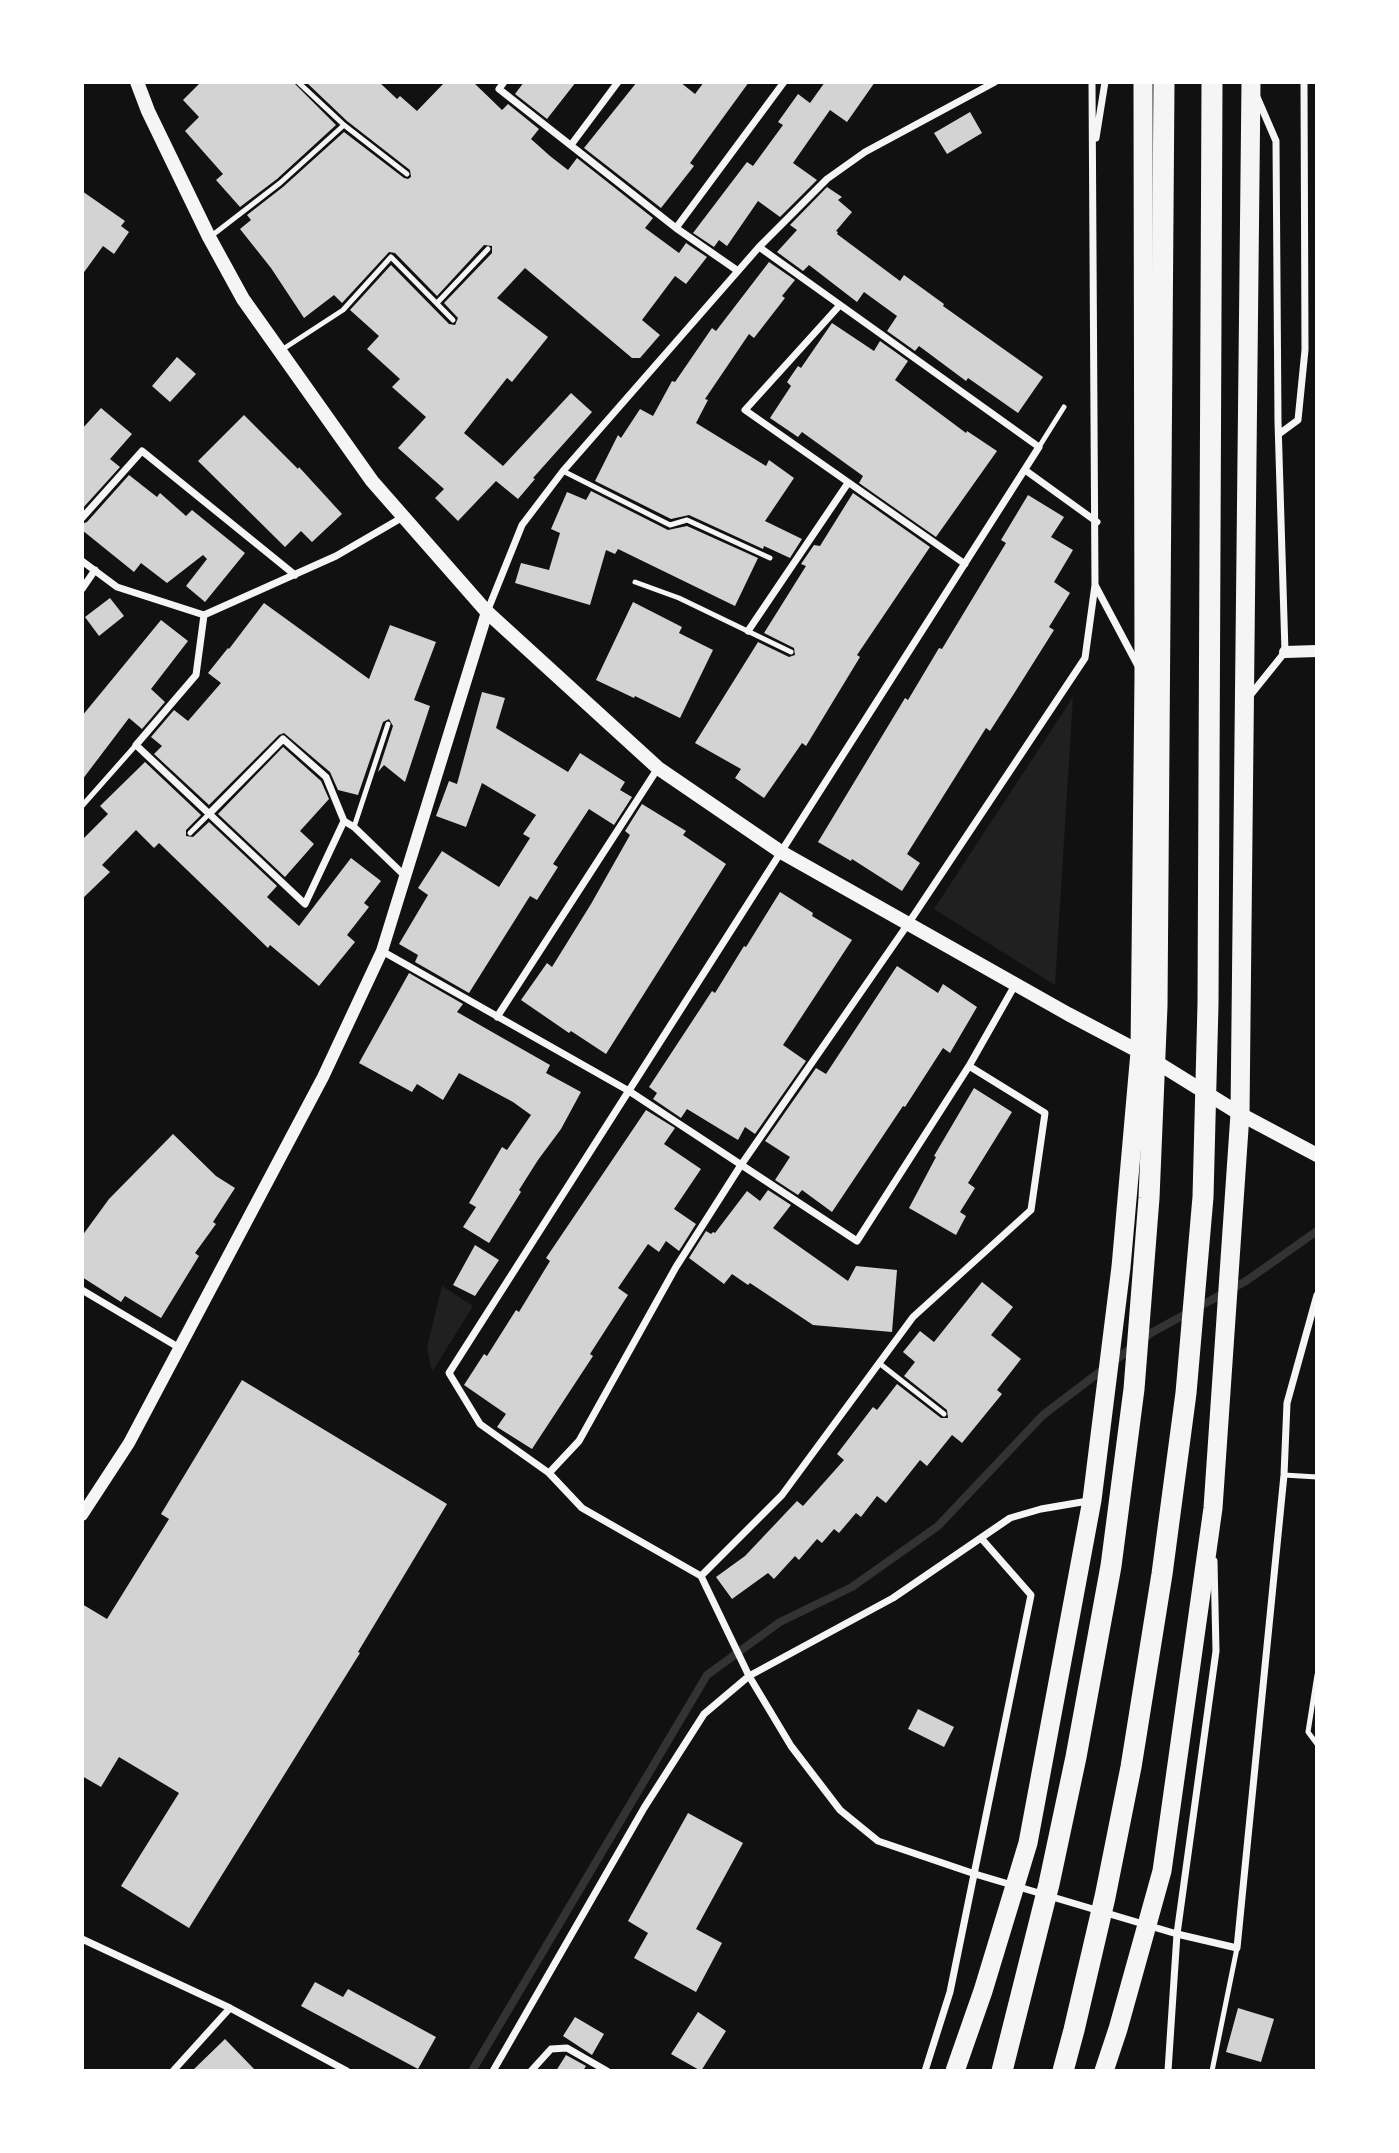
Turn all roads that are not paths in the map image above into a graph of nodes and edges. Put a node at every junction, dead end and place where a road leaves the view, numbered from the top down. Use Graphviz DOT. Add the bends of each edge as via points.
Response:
graph roads {
  1 [pos="137,82"];
  2 [pos="298,82"];
  3 [pos="504,82"];
  4 [pos="618,82"];
  5 [pos="783,82"];
  6 [pos="995,82"];
  7 [pos="1092,82"];
  8 [pos="1105,82"];
  9 [pos="1143,82"];
  10 [pos="1164,82"];
  11 [pos="1212,82"];
  12 [pos="1304,82"];
  13 [pos="1251,83"];
  14 [pos="344,125"];
  15 [pos="571,145"];
  16 [pos="1093,156"];
  17 [pos="407,174"];
  18 [pos="676,228"];
  19 [pos="209,237"];
  20 [pos="759,247"];
  21 [pos="488,249"];
  22 [pos="738,271"];
  23 [pos="437,303"];
  24 [pos="840,305"];
  25 [pos="453,320"];
  26 [pos="280,351"];
  27 [pos="1064,407"];
  28 [pos="1279,434"];
  29 [pos="1039,447"];
  30 [pos="1025,470"];
  31 [pos="563,471"];
  32 [pos="848,483"];
  33 [pos="403,517"];
  34 [pos="82,518"];
  35 [pos="1097,522"];
  36 [pos="770,558"];
  37 [pos="82,561"];
  38 [pos="965,564"];
  39 [pos="95,570"];
  40 [pos="295,575"];
  41 [pos="635,582"];
  42 [pos="1095,585"];
  43 [pos="82,589"];
  44 [pos="487,612"];
  45 [pos="204,615"];
  46 [pos="748,631"];
  47 [pos="1317,651"];
  48 [pos="791,652"];
  49 [pos="1284,652"];
  50 [pos="1144,677"];
  51 [pos="1246,702"];
  52 [pos="388,723"];
  53 [pos="136,744"];
  54 [pos="658,768"];
  55 [pos="82,806"];
  56 [pos="209,814"];
  57 [pos="344,821"];
  58 [pos="354,827"];
  59 [pos="191,833"];
  60 [pos="781,852"];
  61 [pos="405,877"];
  62 [pos="908,924"];
  63 [pos="382,951"];
  64 [pos="1015,985"];
  65 [pos="497,1017"];
  66 [pos="1140,1052"];
  67 [pos="969,1066"];
  68 [pos="629,1091"];
  69 [pos="1240,1114"];
  70 [pos="1317,1155"];
  71 [pos="741,1165"];
  72 [pos="82,1290"];
  73 [pos="1317,1294"];
  74 [pos="178,1347"];
  75 [pos="879,1363"];
  76 [pos="944,1414"];
  77 [pos="549,1473"];
  78 [pos="1284,1475"];
  79 [pos="1317,1477"];
  80 [pos="1092,1500"];
  81 [pos="1213,1508"];
  82 [pos="82,1515"];
  83 [pos="981,1538"];
  84 [pos="701,1576"];
  85 [pos="1317,1675"];
  86 [pos="749,1676"];
  87 [pos="1317,1744"];
  88 [pos="975,1874"];
  89 [pos="1177,1934"];
  90 [pos="82,1939"];
  91 [pos="1237,1948"];
  92 [pos="230,2008"];
  93 [pos="173,2071"];
  94 [pos="346,2071"];
  95 [pos="494,2071"];
  96 [pos="531,2071"];
  97 [pos="607,2071"];
  98 [pos="925,2071"];
  99 [pos="955,2071"];
  100 [pos="1002,2071"];
  101 [pos="1063,2071"];
  102 [pos="1104,2071"];
  103 [pos="1168,2071"];
  104 [pos="1212,2071"];
  1 -- 19 [label="main road"];
  2 -- 14 [label="lane"];
  3 -- 15 [label="street" via="499,89"];
  4 -- 15 [label="street"];
  5 -- 18 [label="street"];
  6 -- 20 [label="street" via="865,152 827,179"];
  7 -- 16 [label="street"];
  8 -- 16 [label="street"];
  9 -- 50 [label="highway"];
  10 -- 100 [label="highway" via="1157,1006 1149,1198 1134,1389 1111,1566 1076,1757"];
  11 -- 101 [label="highway" via="1203,1197 1186,1393 1162,1574 1108,1884"];
  12 -- 28 [label="street" via="1306,350 1298,420"];
  13 -- 28 [label="street" via="1276,142"];
  13 -- 51 [label="highway"];
  14 -- 17 [label="lane"];
  14 -- 19 [label="lane" via="280,183"];
  15 -- 18 [label="street"];
  16 -- 35 [label="street"];
  18 -- 22 [label="street"];
  19 -- 26 [label="main road" via="243,299"];
  20 -- 22 [label="street"];
  20 -- 24 [label="street"];
  21 -- 23 [label="lane"];
  22 -- 31 [label="street"];
  23 -- 25 [label="lane"];
  23 -- 26 [label="lane" via="391,257 343,310"];
  24 -- 29 [label="street"];
  24 -- 32 [label="street" via="745,410"];
  26 -- 33 [label="main road"];
  27 -- 29 [label="lane"];
  28 -- 49 [label="street"];
  29 -- 30 [label="street"];
  30 -- 35 [label="street"];
  30 -- 38 [label="street"];
  31 -- 36 [label="lane" via="670,525 687,520"];
  31 -- 44 [label="street" via="522,525"];
  32 -- 38 [label="street"];
  32 -- 46 [label="street"];
  33 -- 40 [label="street"];
  33 -- 44 [label="main road"];
  34 -- 40 [label="street" via="142,451"];
  35 -- 42 [label="street"];
  37 -- 39 [label="street"];
  38 -- 60 [label="street"];
  39 -- 43 [label="street"];
  39 -- 45 [label="street" via="117,587"];
  40 -- 45 [label="street"];
  41 -- 46 [label="lane"];
  42 -- 50 [label="street"];
  42 -- 62 [label="street" via="1085,657"];
  44 -- 54 [label="main road"];
  44 -- 61 [label="street"];
  45 -- 53 [label="street" via="196,675"];
  46 -- 48 [label="lane"];
  47 -- 49 [label="street"];
  49 -- 51 [label="street"];
  50 -- 66 [label="highway"];
  51 -- 69 [label="highway"];
  52 -- 58 [label="lane"];
  53 -- 55 [label="lane"];
  53 -- 56 [label="street"];
  54 -- 60 [label="main road"];
  54 -- 65 [label="street"];
  56 -- 57 [label="street" via="283,739 326,777"];
  56 -- 57 [label="street" via="305,904"];
  56 -- 59 [label="lane"];
  57 -- 58 [label="street"];
  58 -- 61 [label="street"];
  60 -- 62 [label="main road"];
  60 -- 68 [label="street"];
  61 -- 63 [label="street"];
  62 -- 64 [label="main road"];
  62 -- 71 [label="street"];
  63 -- 65 [label="street"];
  63 -- 74 [label="street" via="323,1077"];
  64 -- 66 [label="main road"];
  64 -- 67 [label="street"];
  65 -- 68 [label="street"];
  66 -- 69 [label="main road"];
  66 -- 80 [label="highway" via="1121,1268"];
  67 -- 71 [label="street" via="857,1241"];
  67 -- 75 [label="street" via="1045,1112 1031,1210 913,1317"];
  68 -- 71 [label="street"];
  68 -- 77 [label="street" via="449,1373 480,1423"];
  69 -- 70 [label="main road"];
  69 -- 81 [label="highway"];
  71 -- 77 [label="street" via="676,1267 579,1441"];
  72 -- 74 [label="street"];
  73 -- 78 [label="street" via="1287,1403"];
  74 -- 82 [label="street" via="129,1443"];
  75 -- 76 [label="lane"];
  75 -- 84 [label="street" via="782,1495"];
  77 -- 84 [label="street" via="582,1508"];
  78 -- 79 [label="lane"];
  78 -- 91 [label="street"];
  80 -- 83 [label="street" via="1010,1518"];
  80 -- 99 [label="highway" via="1028,1843"];
  81 -- 89 [label="street" via="1216,1651"];
  81 -- 102 [label="highway" via="1162,1871"];
  83 -- 86 [label="street" via="893,1598"];
  83 -- 88 [label="street" via="1031,1595"];
  84 -- 86 [label="street"];
  85 -- 87 [label="lane" via="1308,1732"];
  86 -- 88 [label="street" via="791,1746 840,1810 878,1841"];
  86 -- 95 [label="street" via="704,1714 643,1808"];
  88 -- 89 [label="street"];
  88 -- 98 [label="street" via="950,1992"];
  89 -- 91 [label="street"];
  89 -- 103 [label="street"];
  90 -- 92 [label="street"];
  91 -- 104 [label="lane"];
  92 -- 93 [label="street"];
  92 -- 94 [label="street"];
  96 -- 97 [label="street" via="551,2049 567,2048"];
}
